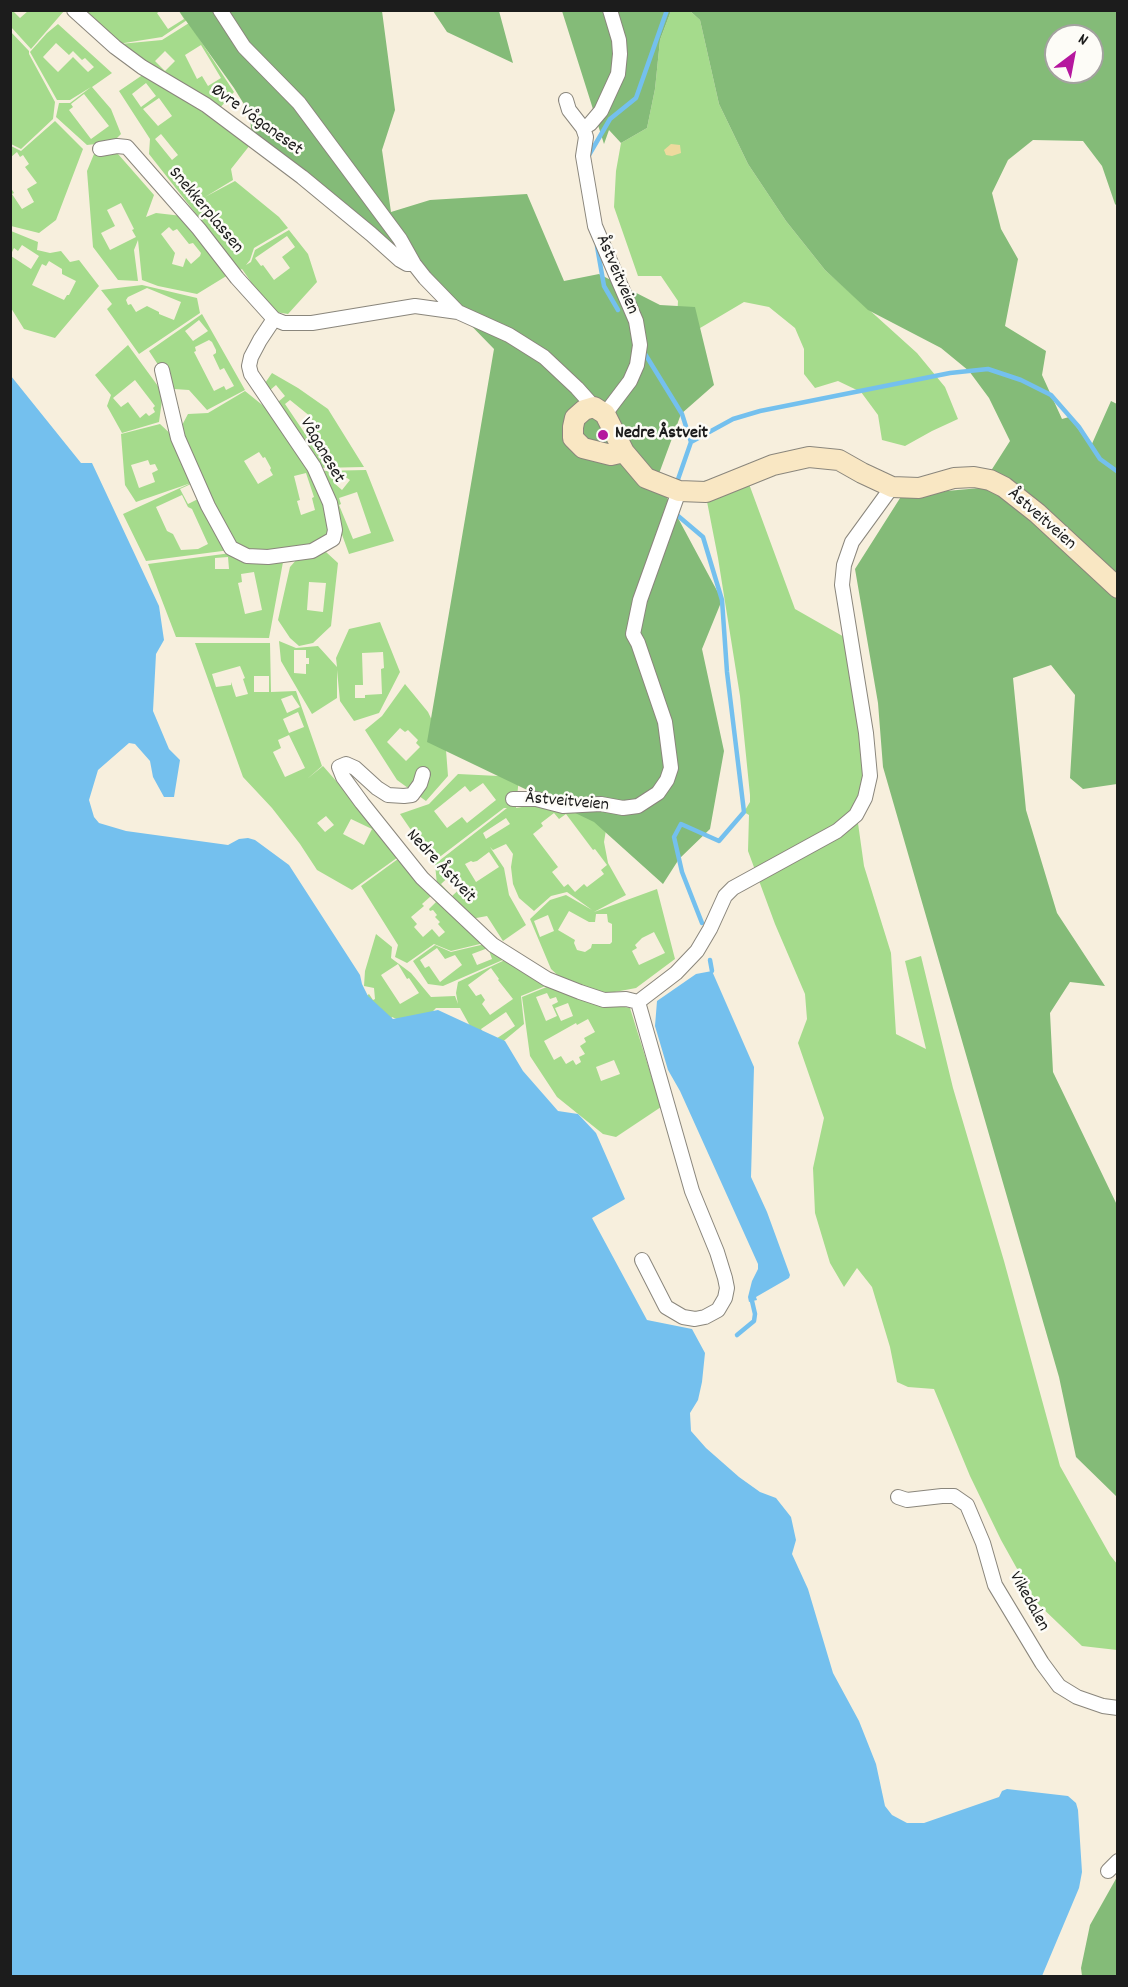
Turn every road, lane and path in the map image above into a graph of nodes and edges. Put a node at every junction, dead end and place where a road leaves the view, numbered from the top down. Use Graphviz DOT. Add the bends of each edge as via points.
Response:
graph roads {
  1 [pos="74,10"];
  2 [pos="220,10"];
  3 [pos="610,10"];
  4 [pos="566,100"];
  5 [pos="583,128"];
  6 [pos="100,149"];
  7 [pos="414,264"];
  8 [pos="459,312"];
  9 [pos="274,319"];
  10 [pos="162,370"];
  11 [pos="599,411"];
  12 [pos="624,452"];
  13 [pos="892,487"];
  14 [pos="672,495"];
  15 [pos="1118,588"];
  16 [pos="423,774"];
  17 [pos="513,799"];
  18 [pos="638,1002"];
  19 [pos="642,1260"];
  20 [pos="898,1497"];
  21 [pos="1118,1708"];
  1 -- 7 [label="street, Øvre Våganeset" via="142,67 206,105 302,177 400,260"];
  2 -- 7 [label="street" via="244,47 299,103 400,239"];
  3 -- 5 [label="street" via="619,40 618,74 601,111"];
  4 -- 5 [label="street"];
  5 -- 11 [label="street, Åstveitveien" via="583,156 596,226 636,321 640,345 630,381"];
  6 -- 9 [label="street, Snekkerplassen" via="127,147"];
  7 -- 8 [label="street"];
  8 -- 9 [label="street" via="415,306 312,323"];
  8 -- 11 [label="street" via="509,335 544,357"];
  9 -- 10 [label="street, Våganeset" via="249,366 256,384 314,467 330,503 333,539 319,548 268,557 247,556 231,548 178,438"];
  11 -- 12 [label="street"];
  11 -- 12 [label="street, Åstveitveien" via="584,410 575,418 573,438 583,448 597,453"];
  12 -- 14 [label="street" via="646,478"];
  13 -- 14 [label="street, Åstveitveien" via="839,460 809,457 773,465 706,492"];
  13 -- 15 [label="street, Åstveitveien" via="919,488 954,478 990,480 1037,513"];
  13 -- 18 [label="street" via="852,542 843,575 868,755 870,776 865,798 856,815 837,831 733,888 697,951"];
  14 -- 17 [label="street, Åstveitveien" via="633,634 665,722 671,768 667,780 658,793 638,806 623,808"];
  16 -- 18 [label="street, Nedre Åstveit" via="412,795 388,795 355,768 346,764 339,767 356,795 422,879 493,945 548,979 580,993 604,1000"];
  18 -- 19 [label="street" via="692,1191 725,1278 725,1298 718,1310 705,1317 683,1317 666,1307"];
  20 -- 21 [label="street, Vikedalen" via="907,1500 954,1496 967,1505 995,1585 1047,1670 1059,1686 1077,1697"];
}
